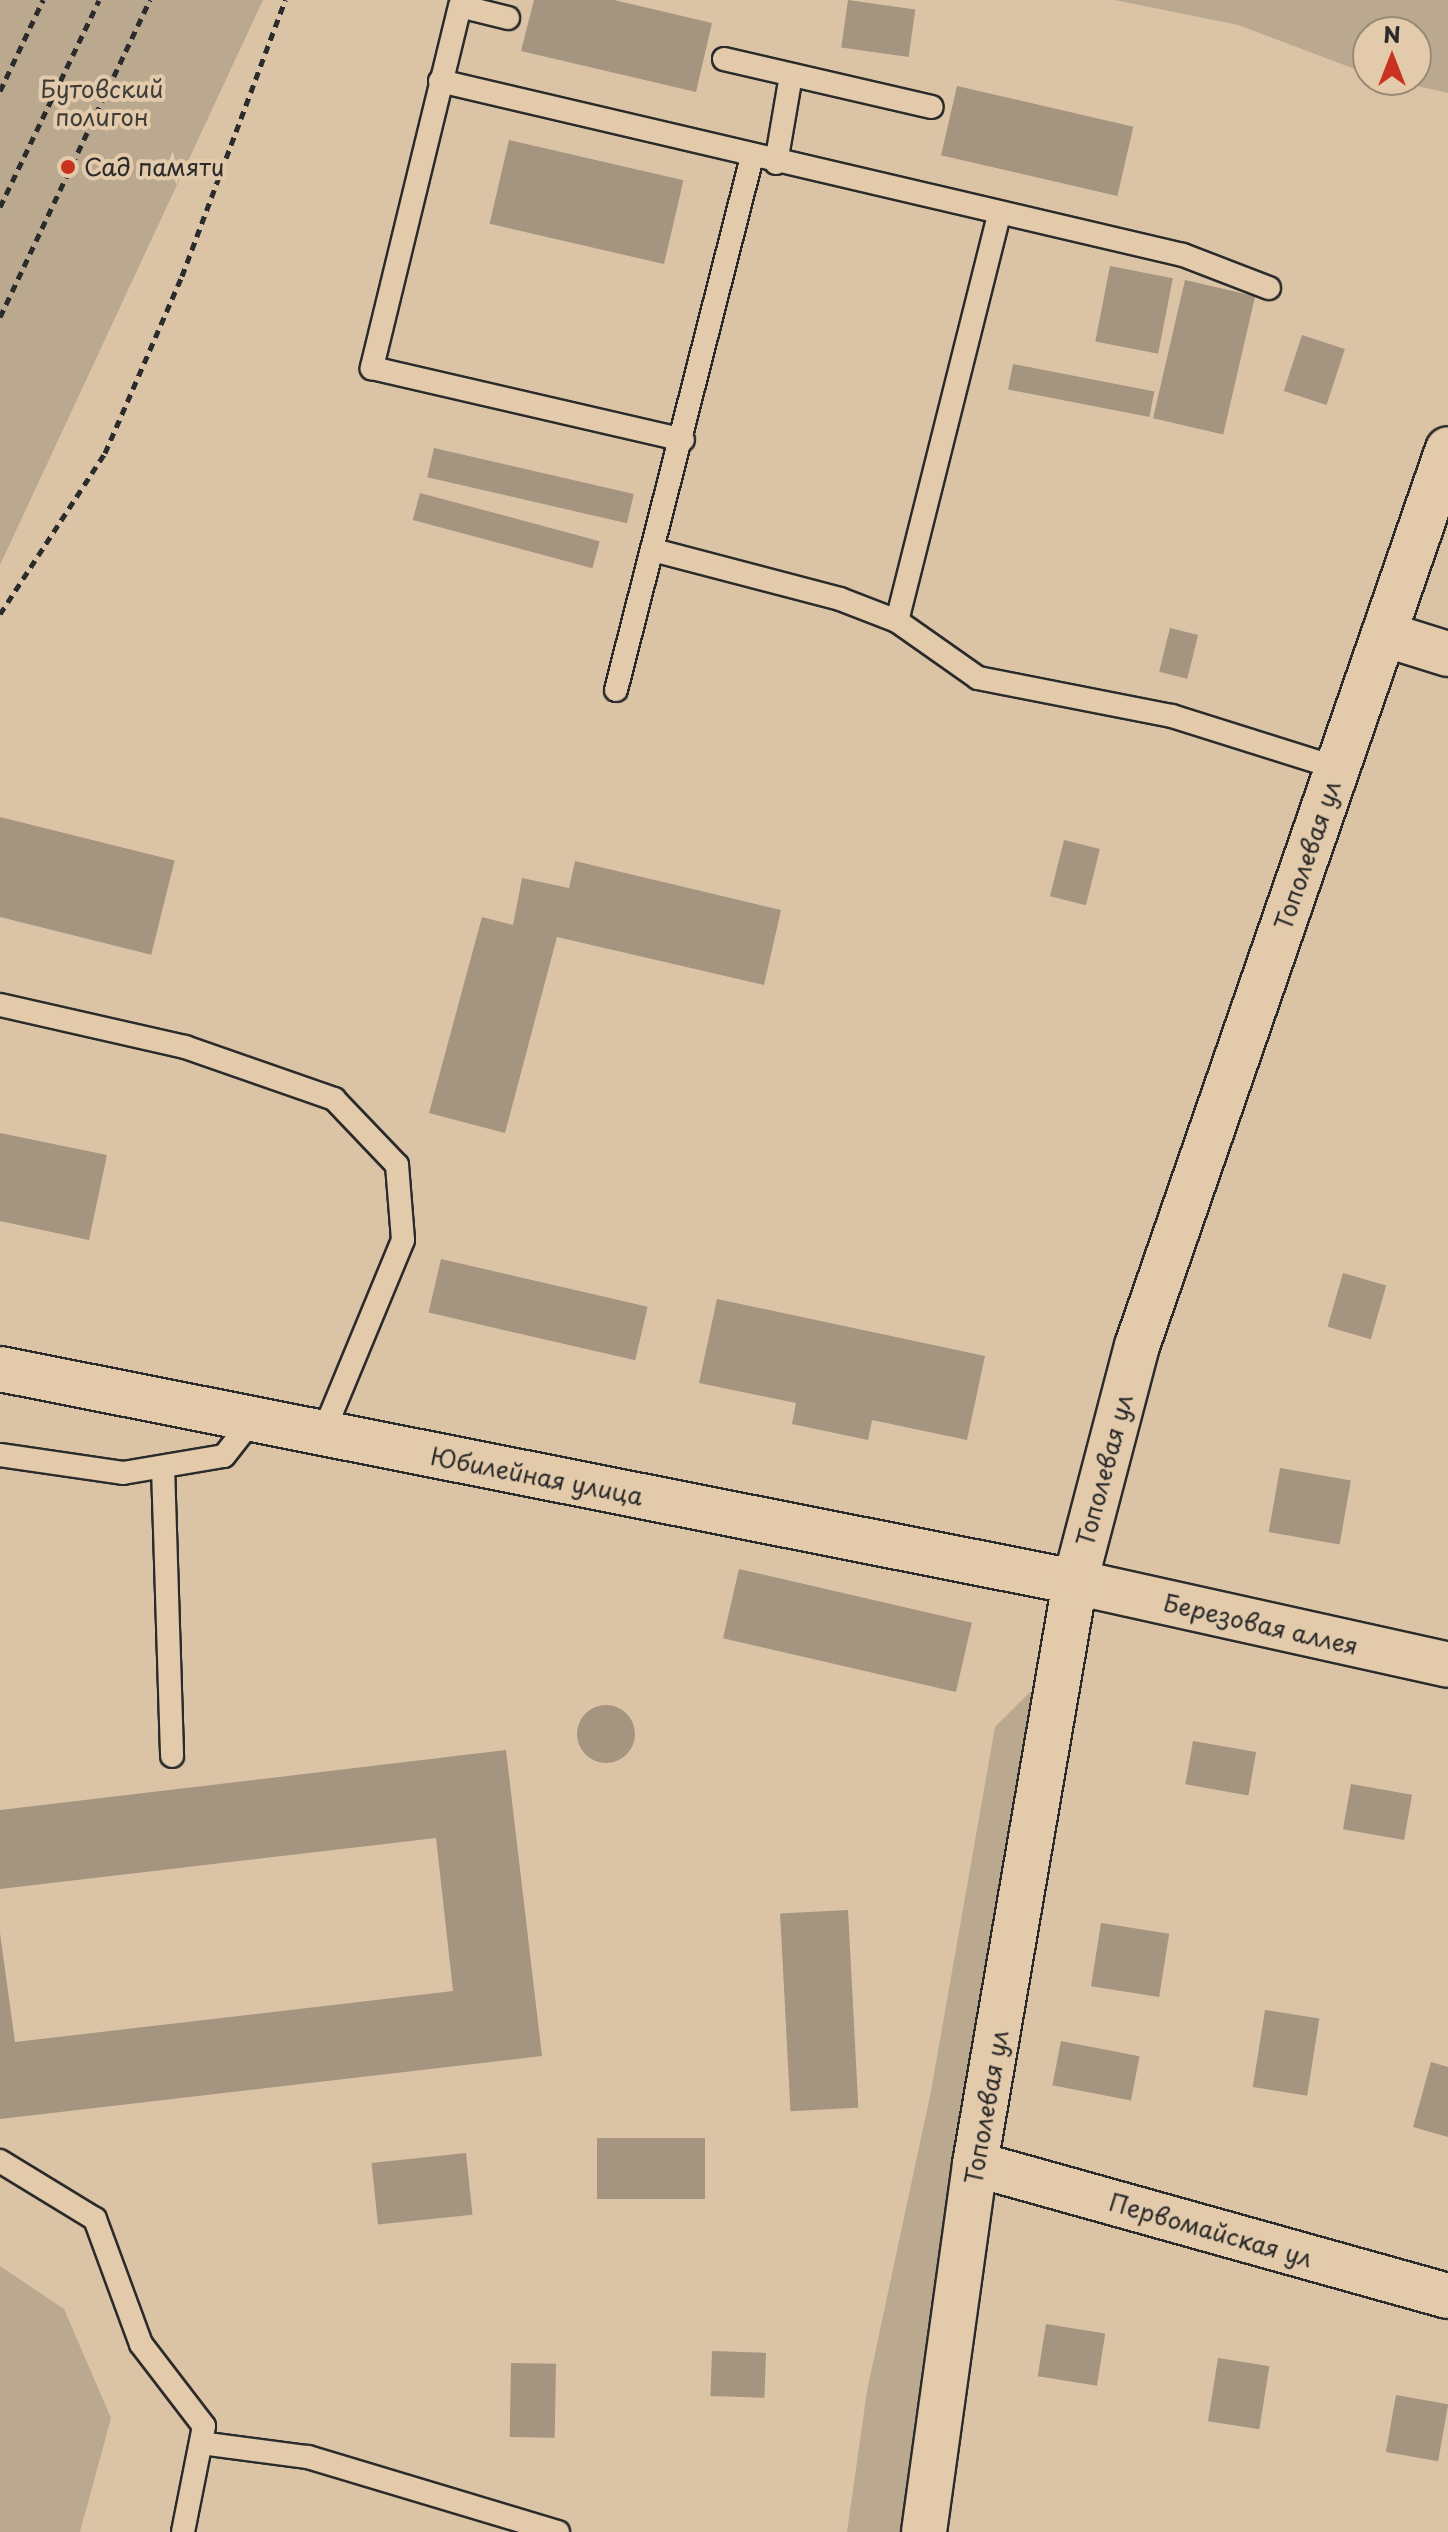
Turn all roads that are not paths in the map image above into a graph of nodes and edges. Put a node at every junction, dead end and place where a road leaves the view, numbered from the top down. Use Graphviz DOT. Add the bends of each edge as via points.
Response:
graph roads {
  1 [pos="508,18"];
  2 [pos="724,59"];
  3 [pos="791,75"];
  4 [pos="440,81"];
  5 [pos="932,107"];
  6 [pos="752,157"];
  7 [pos="776,163"];
  8 [pos="999,216"];
  9 [pos="1269,288"];
  10 [pos="683,440"];
  11 [pos="1448,449"];
  12 [pos="657,551"];
  13 [pos="897,621"];
  14 [pos="1384,634"];
  15 [pos="1448,654"];
  16 [pos="616,690"];
  17 [pos="1337,768"];
  18 [pos="0,1005"];
  19 [pos="0,1369"];
  20 [pos="253,1419"];
  21 [pos="323,1433"];
  22 [pos="0,1455"];
  23 [pos="163,1467"];
  24 [pos="1075,1582"];
  25 [pos="1448,1665"];
  26 [pos="172,1756"];
  27 [pos="0,2161"];
  28 [pos="975,2164"];
  29 [pos="1448,2296"];
  30 [pos="201,2443"];
  31 [pos="183,2532"];
  32 [pos="558,2532"];
  33 [pos="924,2532"];
  1 -- 4 [label="lane" via="460,6"];
  2 -- 3 [label="lane"];
  3 -- 5 [label="lane"];
  3 -- 7 [label="lane"];
  4 -- 6 [label="lane"];
  4 -- 10 [label="lane" via="372,368"];
  6 -- 7 [label="lane"];
  6 -- 10 [label="lane"];
  7 -- 8 [label="lane"];
  8 -- 9 [label="lane" via="1183,255"];
  8 -- 13 [label="lane"];
  10 -- 12 [label="lane"];
  11 -- 14 [label="street, Тополевая ул"];
  12 -- 13 [label="lane" via="840,599"];
  12 -- 16 [label="lane"];
  13 -- 17 [label="lane" via="978,678 1172,716"];
  14 -- 15 [label="street"];
  14 -- 17 [label="street, Тополевая ул"];
  17 -- 24 [label="street, Тополевая ул" via="1137,1346"];
  18 -- 21 [label="lane" via="185,1047 334,1099 397,1165 403,1240"];
  19 -- 20 [label="street, Юбилейная улица"];
  20 -- 21 [label="street, Юбилейная улица"];
  20 -- 23 [label="lane" via="224,1456"];
  21 -- 24 [label="street, Юбилейная улица"];
  22 -- 23 [label="lane" via="123,1473"];
  23 -- 26 [label="lane"];
  24 -- 25 [label="street, Березовая аллея"];
  24 -- 28 [label="street, Тополевая ул"];
  27 -- 30 [label="lane" via="95,2219 141,2344 204,2426"];
  28 -- 29 [label="street, Первомайская ул"];
  28 -- 33 [label="street, Тополевая ул"];
  30 -- 31 [label="lane"];
  30 -- 32 [label="lane" via="308,2457"];
}
